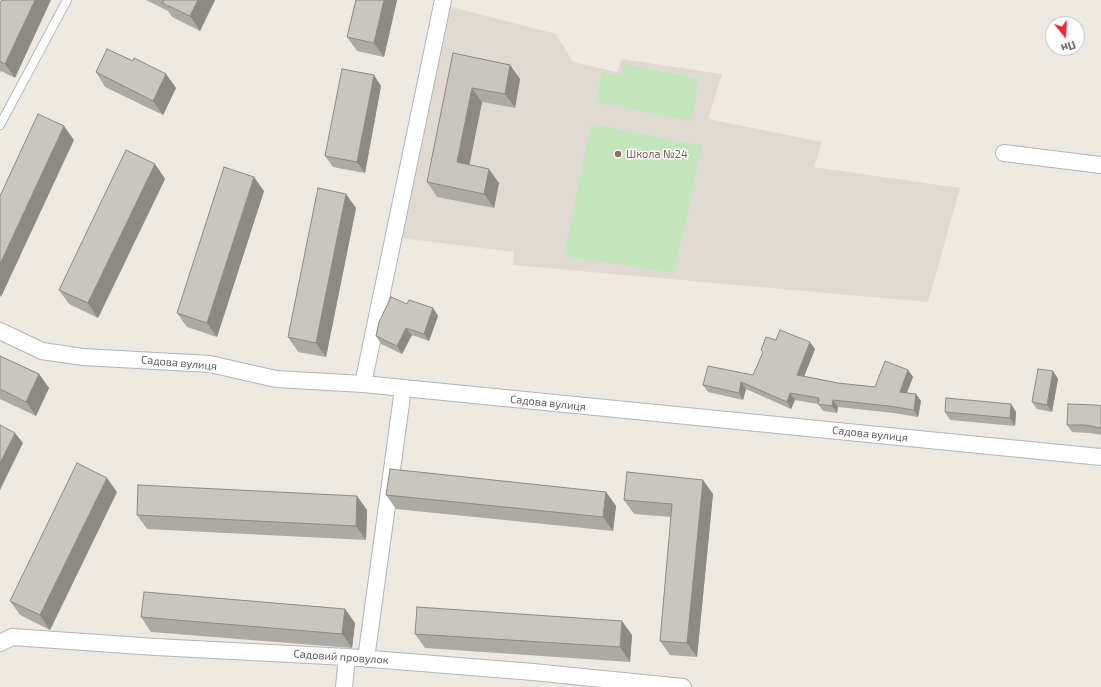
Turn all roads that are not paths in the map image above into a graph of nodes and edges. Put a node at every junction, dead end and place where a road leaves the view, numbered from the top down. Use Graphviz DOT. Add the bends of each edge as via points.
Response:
graph roads {
  1 [pos="67,0"];
  2 [pos="442,0"];
  3 [pos="0,125"];
  4 [pos="1004,152"];
  5 [pos="1101,165"];
  6 [pos="0,331"];
  7 [pos="363,384"];
  8 [pos="403,389"];
  9 [pos="1101,457"];
  10 [pos="0,643"];
  11 [pos="347,657"];
  12 [pos="366,658"];
  13 [pos="344,687"];
  14 [pos="683,687"];
  1 -- 3 [label="lane"];
  2 -- 7 [label="street"];
  4 -- 5 [label="street"];
  6 -- 7 [label="street, Садова вулиця" via="42,351 83,357 210,364 276,379"];
  7 -- 8 [label="street, Садова вулиця"];
  8 -- 9 [label="street, Садова вулиця"];
  8 -- 12 [label="street"];
  10 -- 11 [label="street, Садовий провулок" via="12,637"];
  11 -- 12 [label="street, Садовий провулок"];
  11 -- 13 [label="street"];
  12 -- 14 [label="street, Садовий провулок"];
}
